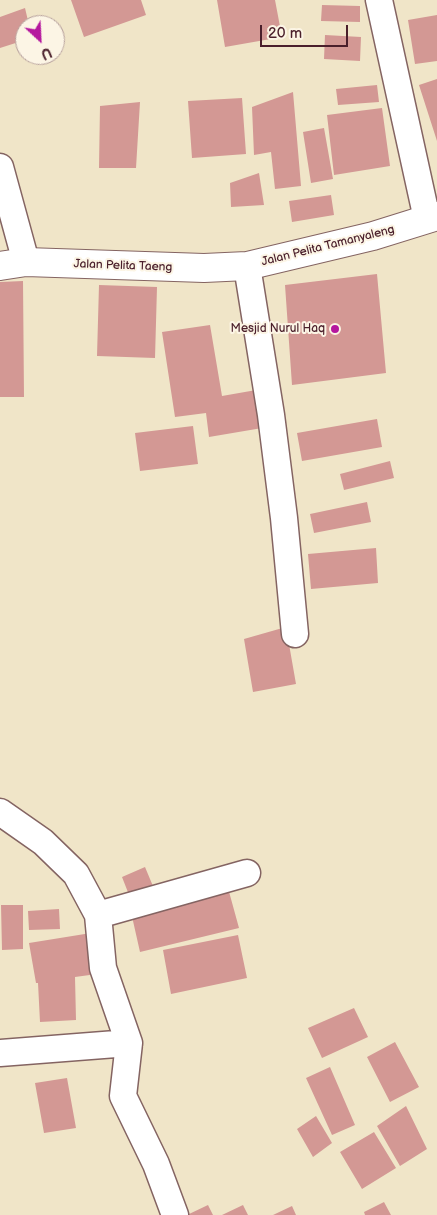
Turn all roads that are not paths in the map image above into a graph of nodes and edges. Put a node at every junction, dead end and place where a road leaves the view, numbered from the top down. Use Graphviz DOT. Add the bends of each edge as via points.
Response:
graph roads {
  1 [pos="379,0"];
  2 [pos="0,167"];
  3 [pos="432,217"];
  4 [pos="13,264"];
  5 [pos="247,266"];
  6 [pos="295,634"];
  7 [pos="0,812"];
  8 [pos="247,873"];
  9 [pos="98,915"];
  10 [pos="129,1043"];
  11 [pos="0,1053"];
  12 [pos="175,1215"];
  1 -- 3 [label="street"];
  2 -- 4 [label="street"];
  3 -- 5 [label="street, Jalan Pelita Tamanyaleng" via="373,236"];
  4 -- 5 [label="street, Jalan Pelita Taeng"];
  5 -- 6 [label="street" via="284,518"];
  7 -- 9 [label="street" via="43,842 76,874"];
  8 -- 9 [label="street"];
  9 -- 10 [label="street" via="103,968"];
  10 -- 11 [label="street"];
  10 -- 12 [label="street" via="123,1096 156,1164"];
}
